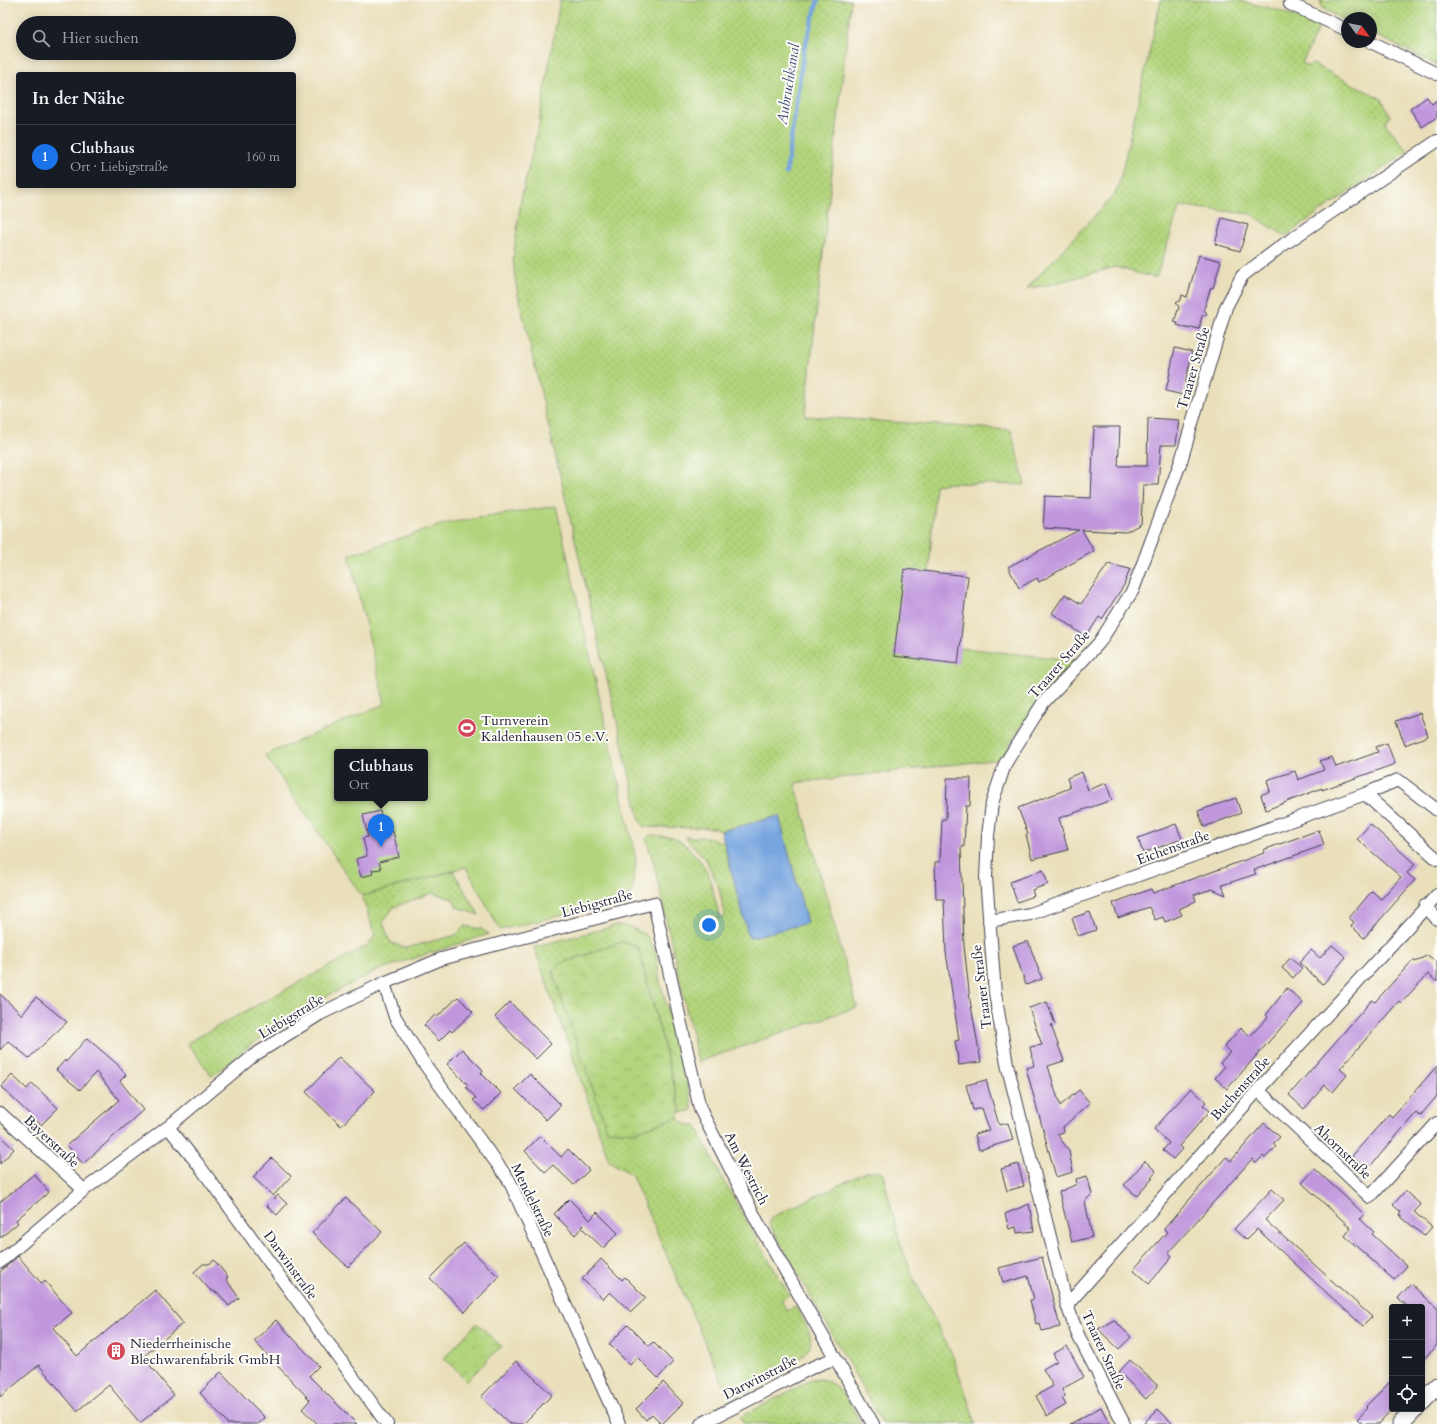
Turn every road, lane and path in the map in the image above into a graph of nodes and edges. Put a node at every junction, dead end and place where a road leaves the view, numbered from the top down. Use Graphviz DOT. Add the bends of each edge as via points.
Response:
graph roads {
  1 [pos="1290,4"];
  2 [pos="1309,6"];
  3 [pos="1341,26"];
  4 [pos="1377,45"];
  5 [pos="1437,74"];
  6 [pos="1437,141"];
  7 [pos="1365,794"];
  8 [pos="1437,810"];
  9 [pos="1437,859"];
  10 [pos="1437,895"];
  11 [pos="654,903"];
  12 [pos="1425,906"];
  13 [pos="1437,920"];
  14 [pos="989,921"];
  15 [pos="384,983"];
  16 [pos="1258,1090"];
  17 [pos="0,1113"];
  18 [pos="1437,1123"];
  19 [pos="168,1127"];
  20 [pos="84,1190"];
  21 [pos="0,1262"];
  22 [pos="1067,1305"];
  23 [pos="835,1358"];
  24 [pos="1437,1386"];
  25 [pos="1425,1399"];
  26 [pos="1412,1412"];
  27 [pos="387,1424"];
  28 [pos="618,1424"];
  29 [pos="701,1424"];
  30 [pos="873,1424"];
  31 [pos="1124,1424"];
  32 [pos="1401,1424"];
  1 -- 2 [label="street"];
  2 -- 3 [label="street"];
  4 -- 5 [label="street"];
  6 -- 14 [label="street, Traarer Straße" via="1242,276 1226,307 1181,461 1133,590 1098,643 1043,703 1006,764 992,803 988,836 986,877"];
  7 -- 8 [label="street, Eichenstraße" via="1398,780"];
  7 -- 9 [label="street"];
  7 -- 14 [label="street, Eichenstraße" via="1030,914"];
  10 -- 12 [label="street, Buchenstraße"];
  11 -- 15 [label="street, Liebigstraße" via="441,959"];
  11 -- 23 [label="street, Am Westrich" via="700,1109 756,1221"];
  12 -- 13 [label="street"];
  12 -- 16 [label="street, Buchenstraße"];
  14 -- 22 [label="street, Traarer Straße" via="995,993 1007,1064"];
  15 -- 19 [label="street, Liebigstraße" via="320,1014 253,1056"];
  15 -- 28 [label="street, Mendelstraße" via="395,1018 509,1180"];
  16 -- 18 [label="street, Ahornstraße" via="1370,1197"];
  16 -- 22 [label="street, Buchenstraße"];
  17 -- 20 [label="street, Bayerstraße"];
  19 -- 20 [label="street, Liebigstraße"];
  19 -- 27 [label="street, Darwinstraße" via="198,1164"];
  20 -- 21 [label="street, Liebigstraße"];
  22 -- 31 [label="street, Traarer Straße" via="1078,1335"];
  23 -- 29 [label="street, Darwinstraße"];
  23 -- 30 [label="street, Am Westrich"];
  24 -- 25 [label="main road"];
  26 -- 32 [label="main road"];
}
